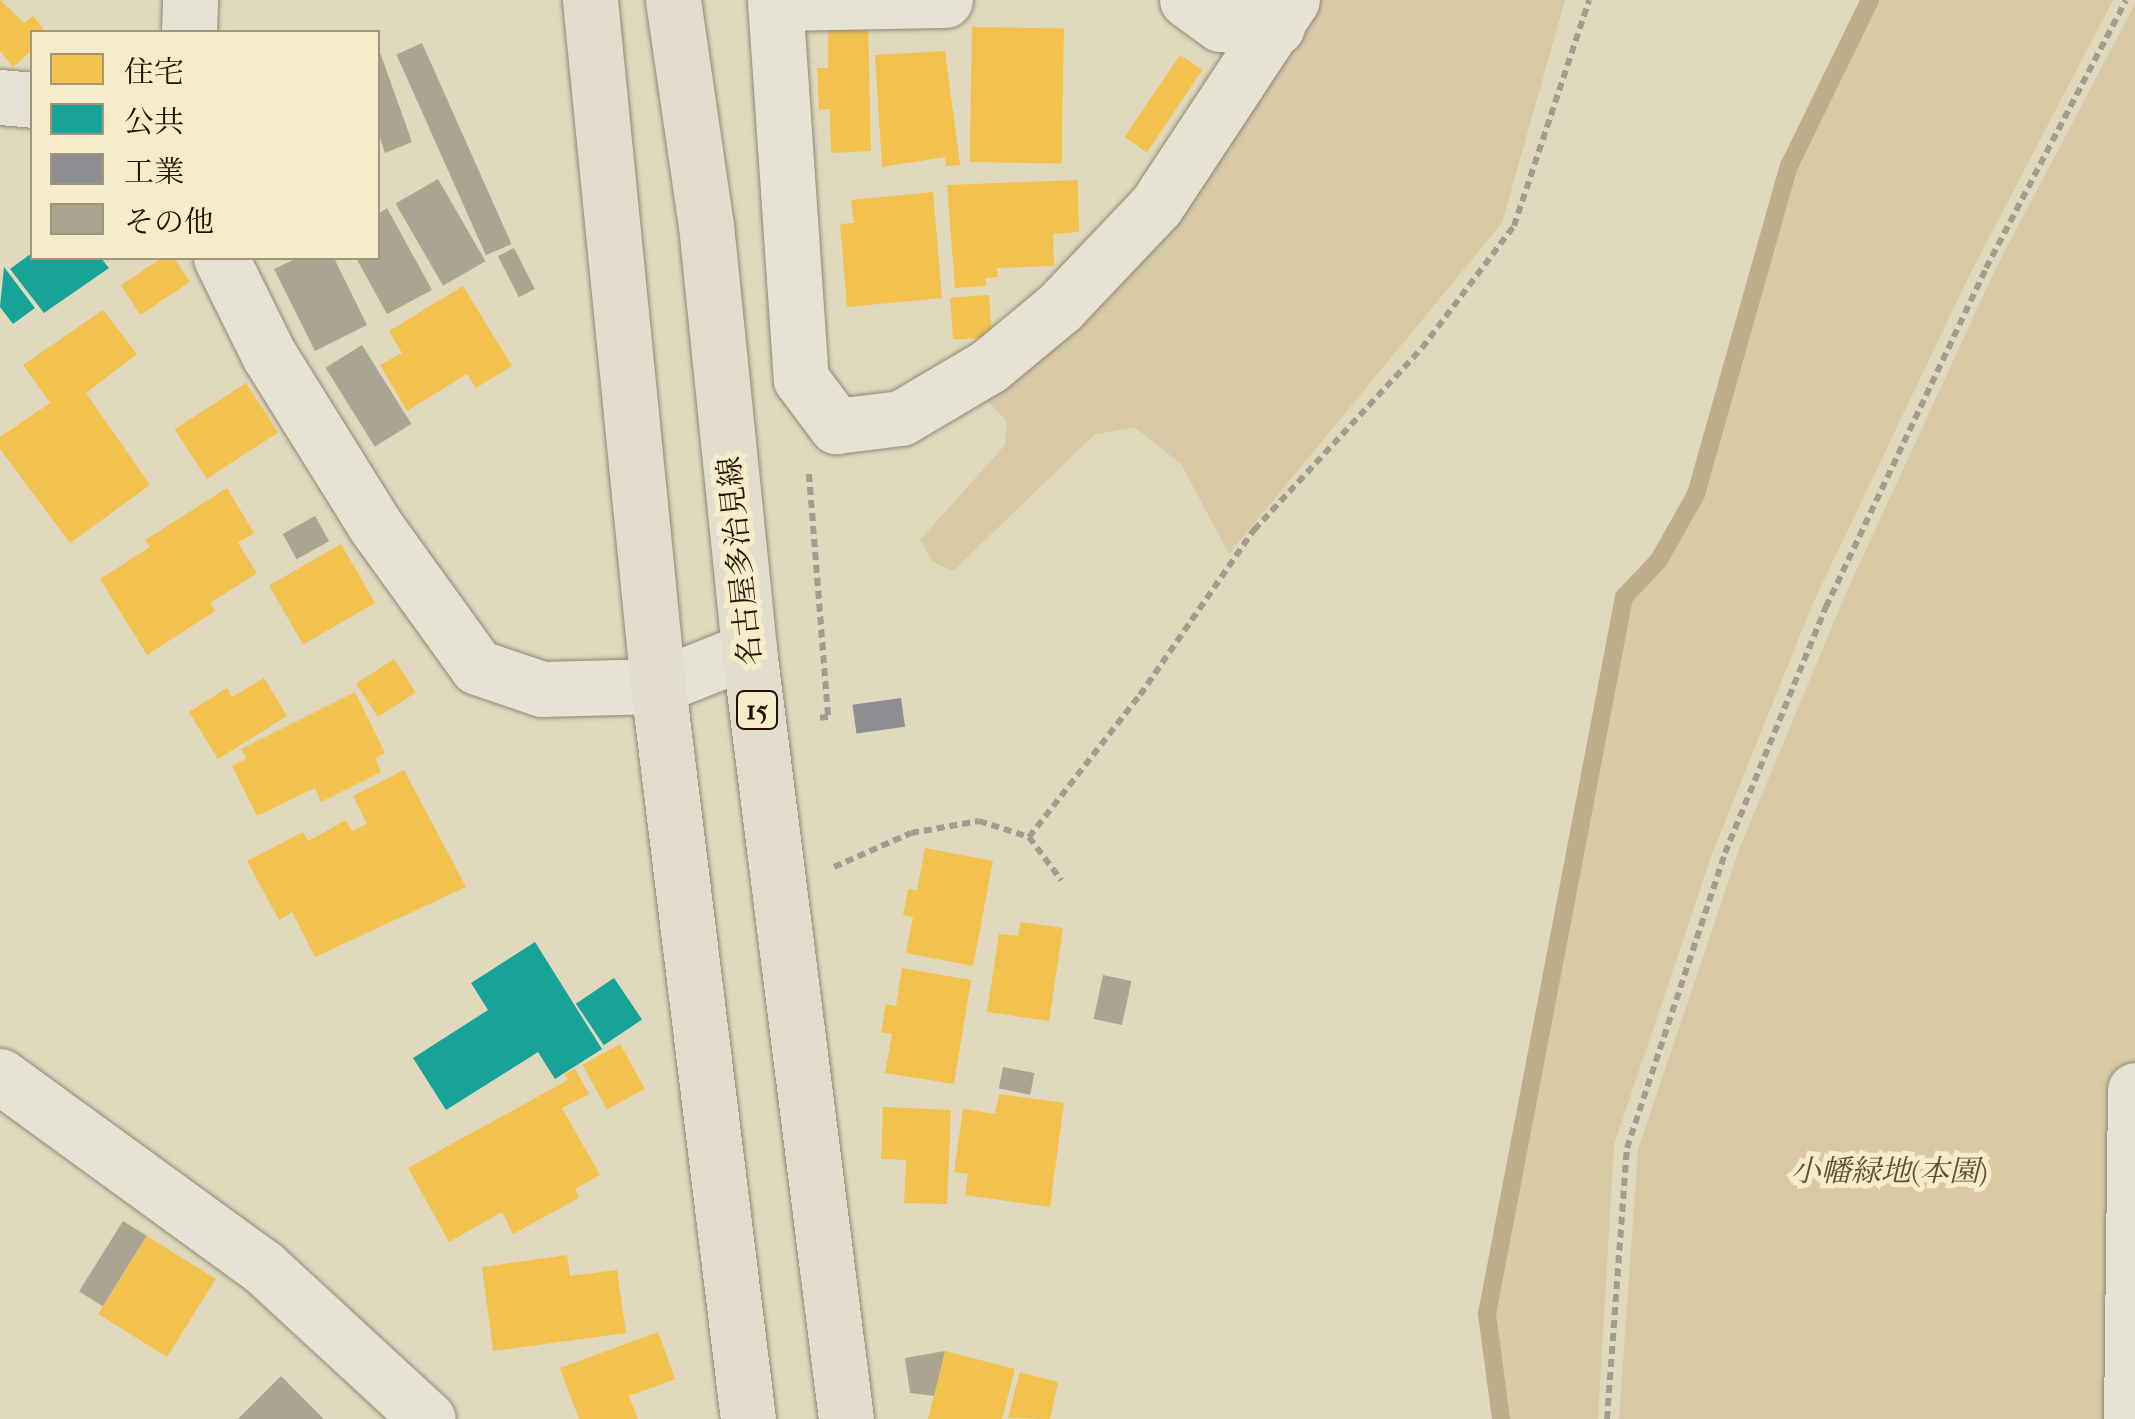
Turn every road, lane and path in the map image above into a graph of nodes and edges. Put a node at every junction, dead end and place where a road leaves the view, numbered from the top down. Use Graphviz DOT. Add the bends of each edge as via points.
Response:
graph roads {
  1 [pos="190,0"];
  2 [pos="590,0"];
  3 [pos="673,0"];
  4 [pos="945,0"];
  5 [pos="1187,0"];
  6 [pos="1589,0"];
  7 [pos="2126,0"];
  8 [pos="776,1"];
  9 [pos="1284,14"];
  10 [pos="188,30"];
  11 [pos="0,97"];
  12 [pos="30,100"];
  13 [pos="223,260"];
  14 [pos="801,379"];
  15 [pos="749,650"];
  16 [pos="658,686"];
  17 [pos="828,717"];
  18 [pos="1029,837"];
  19 [pos="778,874"];
  20 [pos="1061,880"];
  21 [pos="0,1076"];
  22 [pos="2135,1090"];
  23 [pos="428,1419"];
  24 [pos="748,1419"];
  25 [pos="846,1419"];
  26 [pos="1607,1419"];
  27 [pos="2131,1419"];
  1 -- 10 [label="street"];
  2 -- 16 [label="main road"];
  3 -- 15 [label="main road, 名古屋多治見線 / 15" via="706,225"];
  4 -- 8 [label="street"];
  5 -- 9 [label="street" via="1220,24"];
  6 -- 18 [label="path" via="1514,226 1422,348 1254,530 1140,695"];
  7 -- 26 [label="path" via="1826,607 1725,853 1628,1148"];
  8 -- 14 [label="street"];
  9 -- 14 [label="street" via="1156,206 1060,306 989,366 901,418 836,426"];
  11 -- 12 [label="street"];
  13 -- 16 [label="street" via="270,355 374,524 477,668 542,689"];
  14 -- 17 [label="path"];
  15 -- 16 [label="street"];
  15 -- 19 [label="main road, 名古屋多治見線 / 15"];
  16 -- 24 [label="main road"];
  18 -- 19 [label="path" via="978,821 911,833 851,863"];
  18 -- 20 [label="path"];
  19 -- 25 [label="main road, 名古屋多治見線 / 15"];
  21 -- 23 [label="street" via="264,1267"];
  22 -- 27 [label="street"];
}
